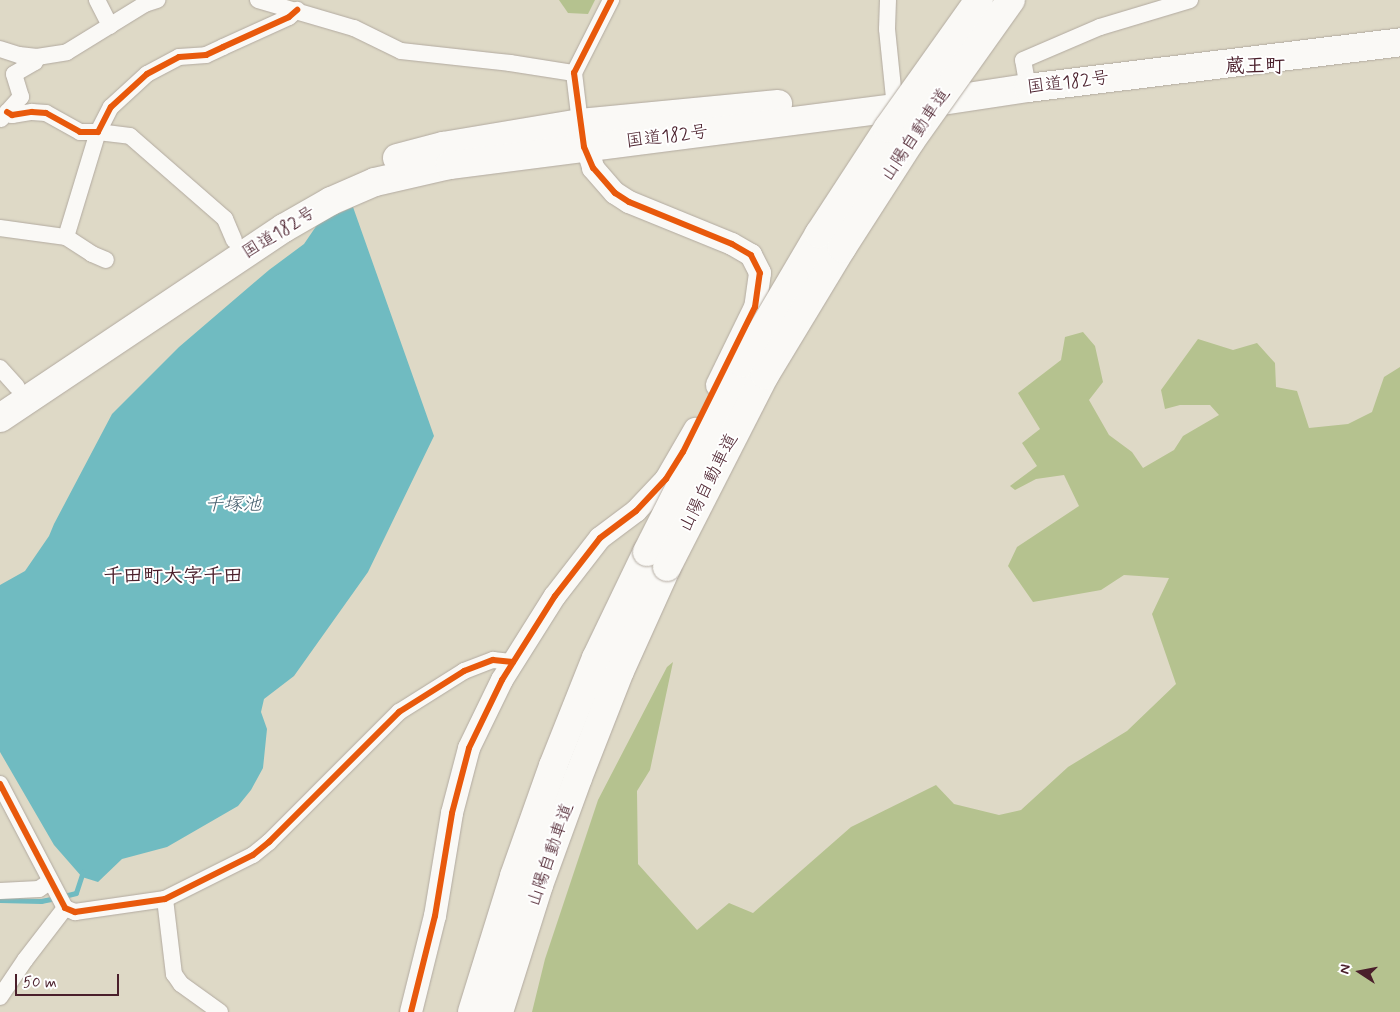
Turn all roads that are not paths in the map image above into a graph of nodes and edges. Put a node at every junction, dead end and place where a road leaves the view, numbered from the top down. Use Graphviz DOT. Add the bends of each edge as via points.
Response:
graph roads {
  1 [pos="97,0"];
  2 [pos="157,0"];
  3 [pos="258,0"];
  4 [pos="611,0"];
  5 [pos="888,0"];
  6 [pos="979,0"];
  7 [pos="1011,0"];
  8 [pos="1190,0"];
  9 [pos="297,10"];
  10 [pos="1400,25"];
  11 [pos="110,26"];
  12 [pos="1400,42"];
  13 [pos="0,49"];
  14 [pos="37,57"];
  15 [pos="574,73"];
  16 [pos="1026,81"];
  17 [pos="894,100"];
  18 [pos="4,116"];
  19 [pos="98,132"];
  20 [pos="582,135"];
  21 [pos="0,228"];
  22 [pos="66,237"];
  23 [pos="234,240"];
  24 [pos="106,260"];
  25 [pos="6,384"];
  26 [pos="0,418"];
  27 [pos="657,559"];
  28 [pos="513,662"];
  29 [pos="0,784"];
  30 [pos="0,891"];
  31 [pos="59,896"];
  32 [pos="165,899"];
  33 [pos="0,997"];
  34 [pos="220,1012"];
  35 [pos="411,1012"];
  36 [pos="472,1012"];
  37 [pos="499,1012"];
  1 -- 11 [label="street"];
  2 -- 11 [label="street"];
  3 -- 9 [label="street"];
  4 -- 15 [label="street"];
  5 -- 17 [label="street" via="887,29"];
  6 -- 27 [label="highway, 山陽自動車道, bridge" via="888,128 743,363"];
  7 -- 27 [label="highway, 山陽自動車道, bridge" via="910,142 832,265"];
  8 -- 16 [label="street" via="1100,27 1023,60"];
  9 -- 15 [label="street" via="354,28 401,51"];
  9 -- 19 [label="street" via="289,17 206,55 179,57 147,74 111,107"];
  10 -- 16 [label="highway, 国道182号"];
  11 -- 14 [label="street" via="67,52"];
  12 -- 16 [label="highway, 国道182号"];
  13 -- 14 [label="street"];
  14 -- 18 [label="street" via="35,62 14,74 21,97"];
  15 -- 20 [label="street"];
  16 -- 17 [label="highway, 国道182号"];
  17 -- 20 [label="highway, 国道182号"];
  18 -- 19 [label="street" via="46,113 80,132"];
  19 -- 22 [label="street"];
  19 -- 23 [label="street" via="130,136 225,219"];
  20 -- 23 [label="highway, 国道182号" via="443,146 370,166 322,185"];
  20 -- 26 [label="highway, 国道182号" via="375,182 331,201 284,228"];
  20 -- 28 [label="street" via="592,168 603,182 629,202 732,244 751,255 760,273 758,289 755,307 706,408 666,479 636,511 600,538 555,596"];
  21 -- 22 [label="street"];
  22 -- 24 [label="street"];
  23 -- 25 [label="highway, 国道182号"];
  27 -- 36 [label="highway, 山陽自動車道" via="596,658 514,876"];
  27 -- 37 [label="highway, 山陽自動車道" via="620,671 539,885"];
  28 -- 32 [label="street" via="493,660 464,671 399,712 269,842 246,858"];
  28 -- 35 [label="street" via="469,748 452,813 435,916"];
  29 -- 31 [label="street"];
  30 -- 31 [label="street" via="39,889"];
  31 -- 32 [label="street" via="75,912"];
  31 -- 33 [label="street" via="25,960"];
  32 -- 34 [label="street" via="174,974 181,984"];
}
